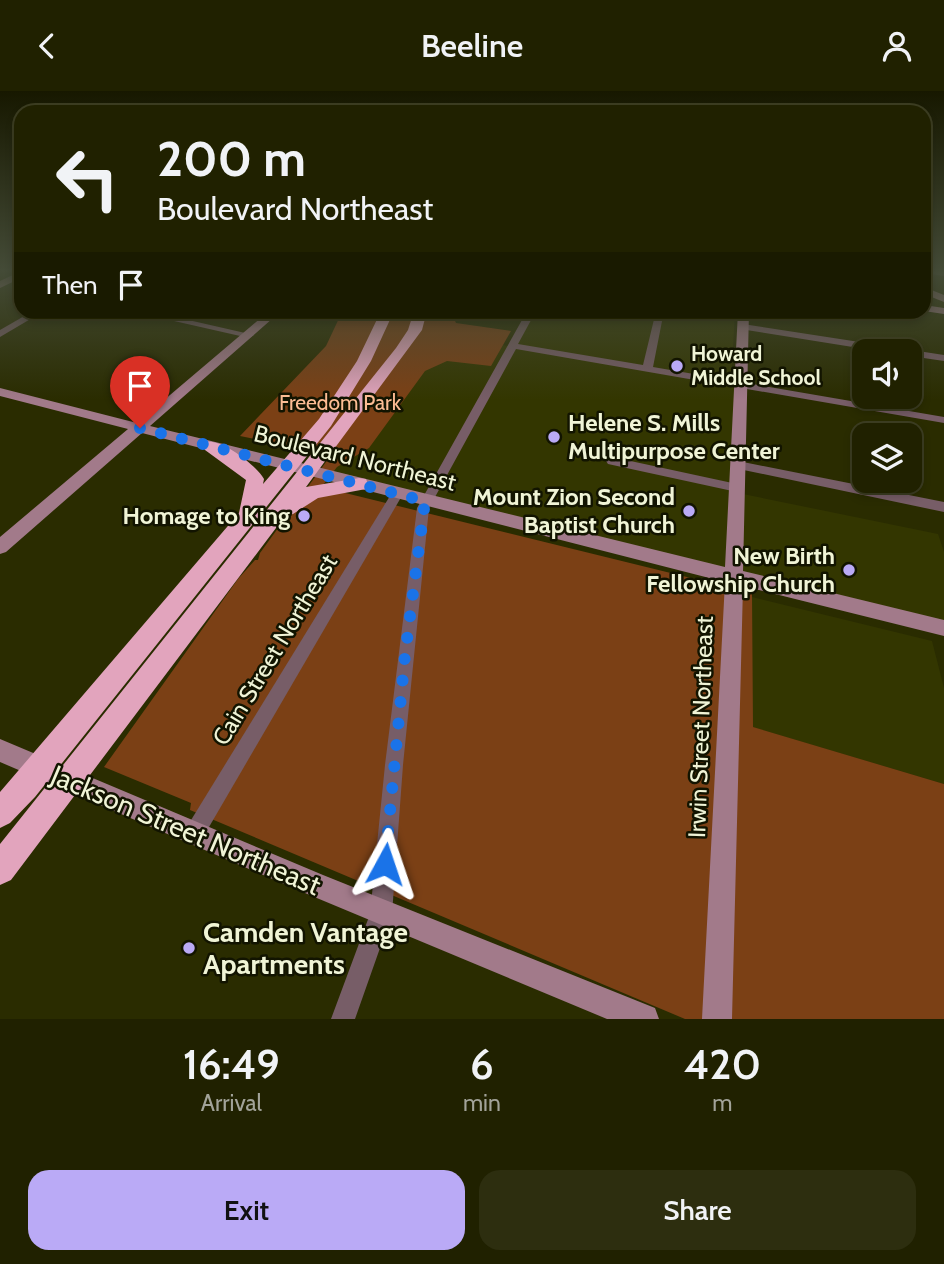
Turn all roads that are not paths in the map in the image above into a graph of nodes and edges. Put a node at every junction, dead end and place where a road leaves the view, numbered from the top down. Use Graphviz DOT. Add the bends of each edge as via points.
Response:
graph roads {
  1 [pos="26,319"];
  2 [pos="173,319"];
  3 [pos="267,319"];
  4 [pos="385,319"];
  5 [pos="417,319"];
  6 [pos="528,319"];
  7 [pos="658,319"];
  8 [pos="743,319"];
  9 [pos="0,334"];
  10 [pos="250,335"];
  11 [pos="852,341"];
  12 [pos="513,346"];
  13 [pos="922,355"];
  14 [pos="944,358"];
  15 [pos="647,370"];
  16 [pos="741,386"];
  17 [pos="0,392"];
  18 [pos="944,421"];
  19 [pos="140,428"];
  20 [pos="211,446"];
  21 [pos="612,461"];
  22 [pos="738,465"];
  23 [pos="299,468"];
  24 [pos="359,484"];
  25 [pos="737,488"];
  26 [pos="397,494"];
  27 [pos="425,501"];
  28 [pos="944,507"];
  29 [pos="257,522"];
  30 [pos="0,547"];
  31 [pos="733,576"];
  32 [pos="944,628"];
  33 [pos="0,750"];
  34 [pos="0,815"];
  35 [pos="195,832"];
  36 [pos="0,869"];
  37 [pos="381,914"];
  38 [pos="343,1019"];
  39 [pos="644,1019"];
  40 [pos="717,1019"];
  1 -- 9 [label="street"];
  2 -- 10 [label="street"];
  3 -- 10 [label="main road"];
  4 -- 23 [label="highway"];
  5 -- 23 [label="highway" via="402,350"];
  6 -- 12 [label="street"];
  7 -- 15 [label="street"];
  8 -- 11 [label="street"];
  8 -- 16 [label="main road, Irwin Street Northeast"];
  10 -- 19 [label="main road"];
  12 -- 15 [label="street"];
  12 -- 27 [label="street"];
  13 -- 14 [label="street"];
  15 -- 16 [label="street"];
  16 -- 18 [label="street"];
  16 -- 22 [label="main road, Irwin Street Northeast"];
  17 -- 19 [label="main road, Boulevard Northeast"];
  19 -- 20 [label="main road, Boulevard Northeast"];
  19 -- 30 [label="main road"];
  20 -- 23 [label="main road, Boulevard Northeast"];
  20 -- 29 [label="highway" via="255,479"];
  21 -- 25 [label="street"];
  22 -- 25 [label="main road, Irwin Street Northeast"];
  22 -- 28 [label="street"];
  23 -- 24 [label="main road, Boulevard Northeast"];
  23 -- 29 [label="highway"];
  23 -- 29 [label="highway"];
  24 -- 26 [label="main road, Boulevard Northeast"];
  24 -- 29 [label="highway" via="313,492"];
  25 -- 31 [label="main road, Irwin Street Northeast"];
  26 -- 27 [label="main road, Boulevard Northeast"];
  26 -- 35 [label="street, Cain Street Northeast"];
  27 -- 31 [label="main road, Boulevard Northeast"];
  27 -- 37 [label="street" via="405,655"];
  29 -- 34 [label="highway"];
  29 -- 36 [label="highway"];
  31 -- 32 [label="main road, Boulevard Northeast"];
  31 -- 40 [label="main road, Irwin Street Northeast"];
  33 -- 35 [label="main road, Jackson Street Northeast"];
  35 -- 37 [label="main road, Jackson Street Northeast"];
  37 -- 38 [label="street"];
  37 -- 39 [label="main road, Jackson Street Northeast"];
}
